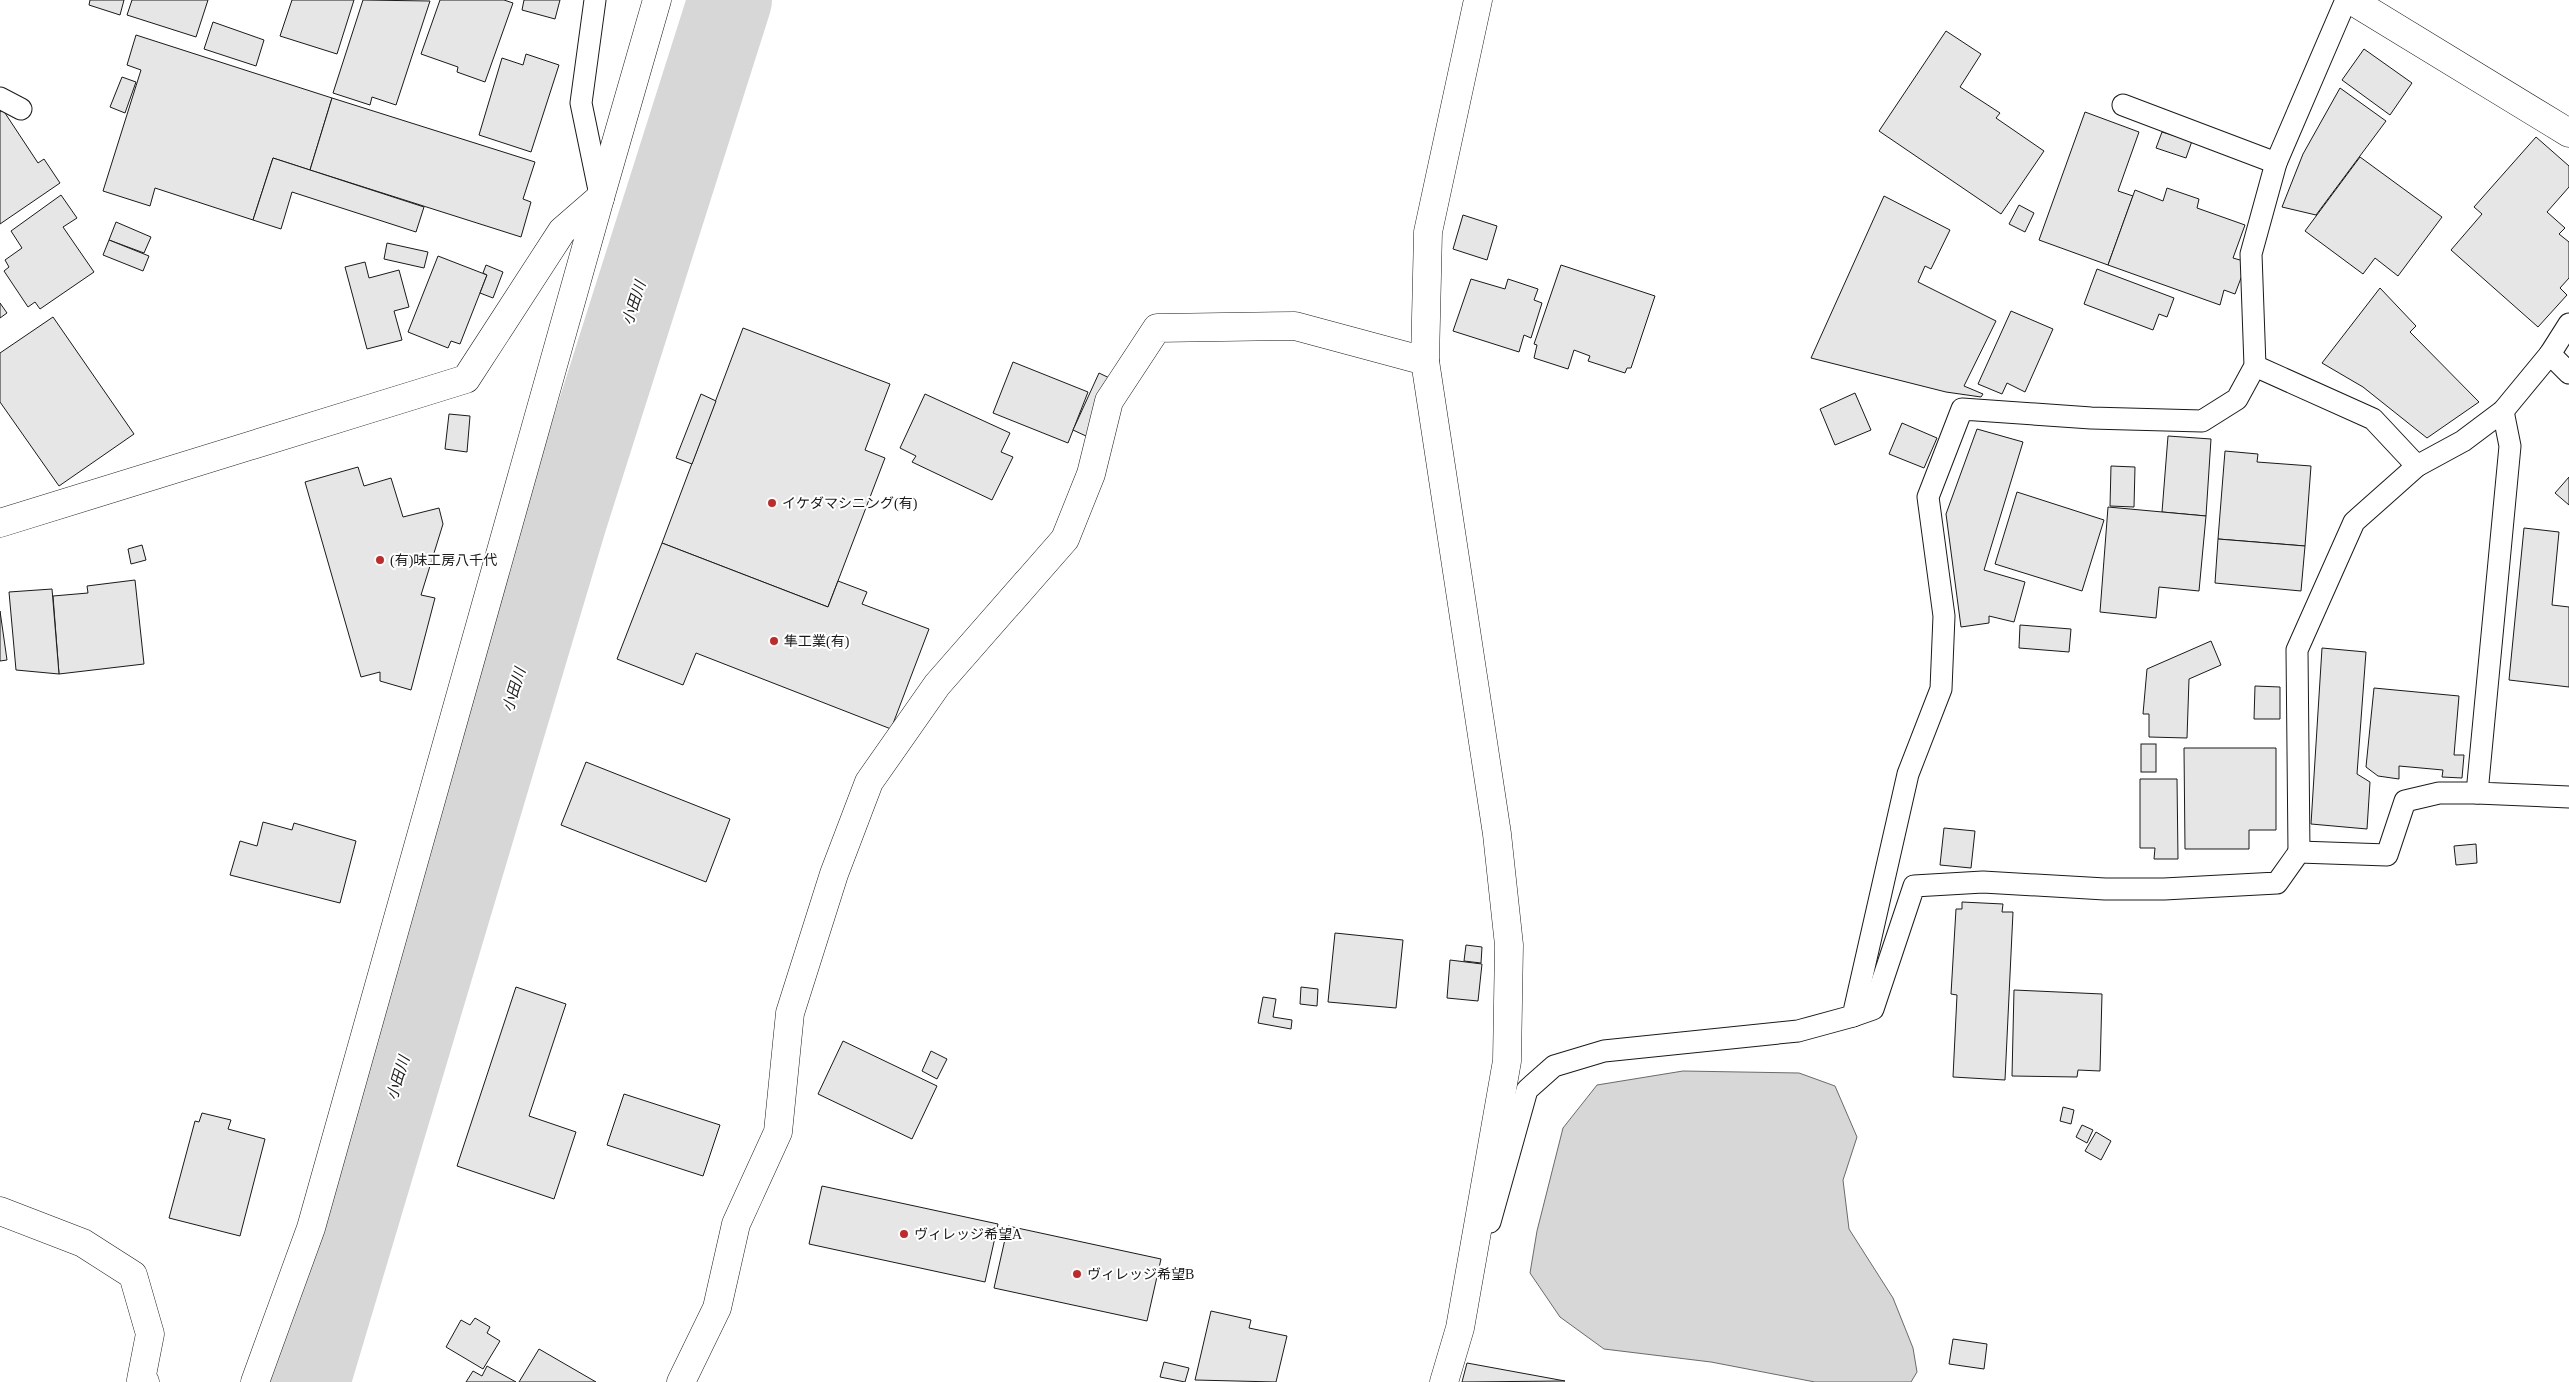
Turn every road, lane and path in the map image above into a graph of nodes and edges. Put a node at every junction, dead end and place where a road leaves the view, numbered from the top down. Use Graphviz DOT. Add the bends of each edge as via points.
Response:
graph roads {
  1 [pos="595,0"];
  2 [pos="657,0"];
  3 [pos="1478,0"];
  4 [pos="2346,0"];
  5 [pos="2351,0"];
  6 [pos="0,98"];
  7 [pos="2123,105"];
  8 [pos="21,109"];
  9 [pos="2569,133"];
  10 [pos="2276,163"];
  11 [pos="600,198"];
  12 [pos="2569,324"];
  13 [pos="2550,354"];
  14 [pos="1425,361"];
  15 [pos="2255,366"];
  16 [pos="2569,373"];
  17 [pos="2503,411"];
  18 [pos="2417,466"];
  19 [pos="0,522"];
  20 [pos="2477,793"];
  21 [pos="2569,797"];
  22 [pos="2299,852"];
  23 [pos="1853,1016"];
  24 [pos="0,1210"];
  25 [pos="1460,1328"];
  26 [pos="146,1382"];
  27 [pos="255,1382"];
  28 [pos="681,1382"];
  29 [pos="1444,1382"];
  1 -- 11 [label="lane" via="581,103"];
  2 -- 11 [label="street"];
  3 -- 14 [label="street" via="1428,232"];
  4 -- 10 [label="lane"];
  5 -- 9 [label="street"];
  6 -- 8 [label="lane"];
  7 -- 10 [label="lane"];
  10 -- 15 [label="lane" via="2251,254"];
  11 -- 19 [label="street" via="562,231 466,379"];
  11 -- 27 [label="street" via="311,1228"];
  12 -- 13 [label="lane"];
  13 -- 16 [label="lane"];
  13 -- 17 [label="lane"];
  14 -- 25 [label="street" via="1496,824 1509,945 1507,1061"];
  14 -- 28 [label="street" via="1295,326 1157,328 1109,401 1091,474 1065,539 937,685 869,782 834,874 790,1014 778,1132 736,1224 717,1308"];
  15 -- 18 [label="lane" via="2373,419"];
  15 -- 23 [label="lane" via="2237,398 2202,421 2091,418 1962,409 1928,497 1944,616 1941,689 1908,774"];
  17 -- 18 [label="lane" via="2463,441"];
  17 -- 20 [label="lane" via="2510,446"];
  18 -- 22 [label="lane" via="2354,522 2297,650"];
  20 -- 21 [label="lane"];
  20 -- 22 [label="lane" via="2439,793 2405,801 2387,855"];
  22 -- 23 [label="lane" via="2277,883 2164,889 1982,882 1914,886 1873,1010"];
  23 -- 25 [label="lane" via="1798,1031 1604,1052 1554,1066 1527,1090"];
  24 -- 26 [label="street" via="83,1243 132,1275 150,1334 141,1380"];
  25 -- 29 [label="street"];
}
